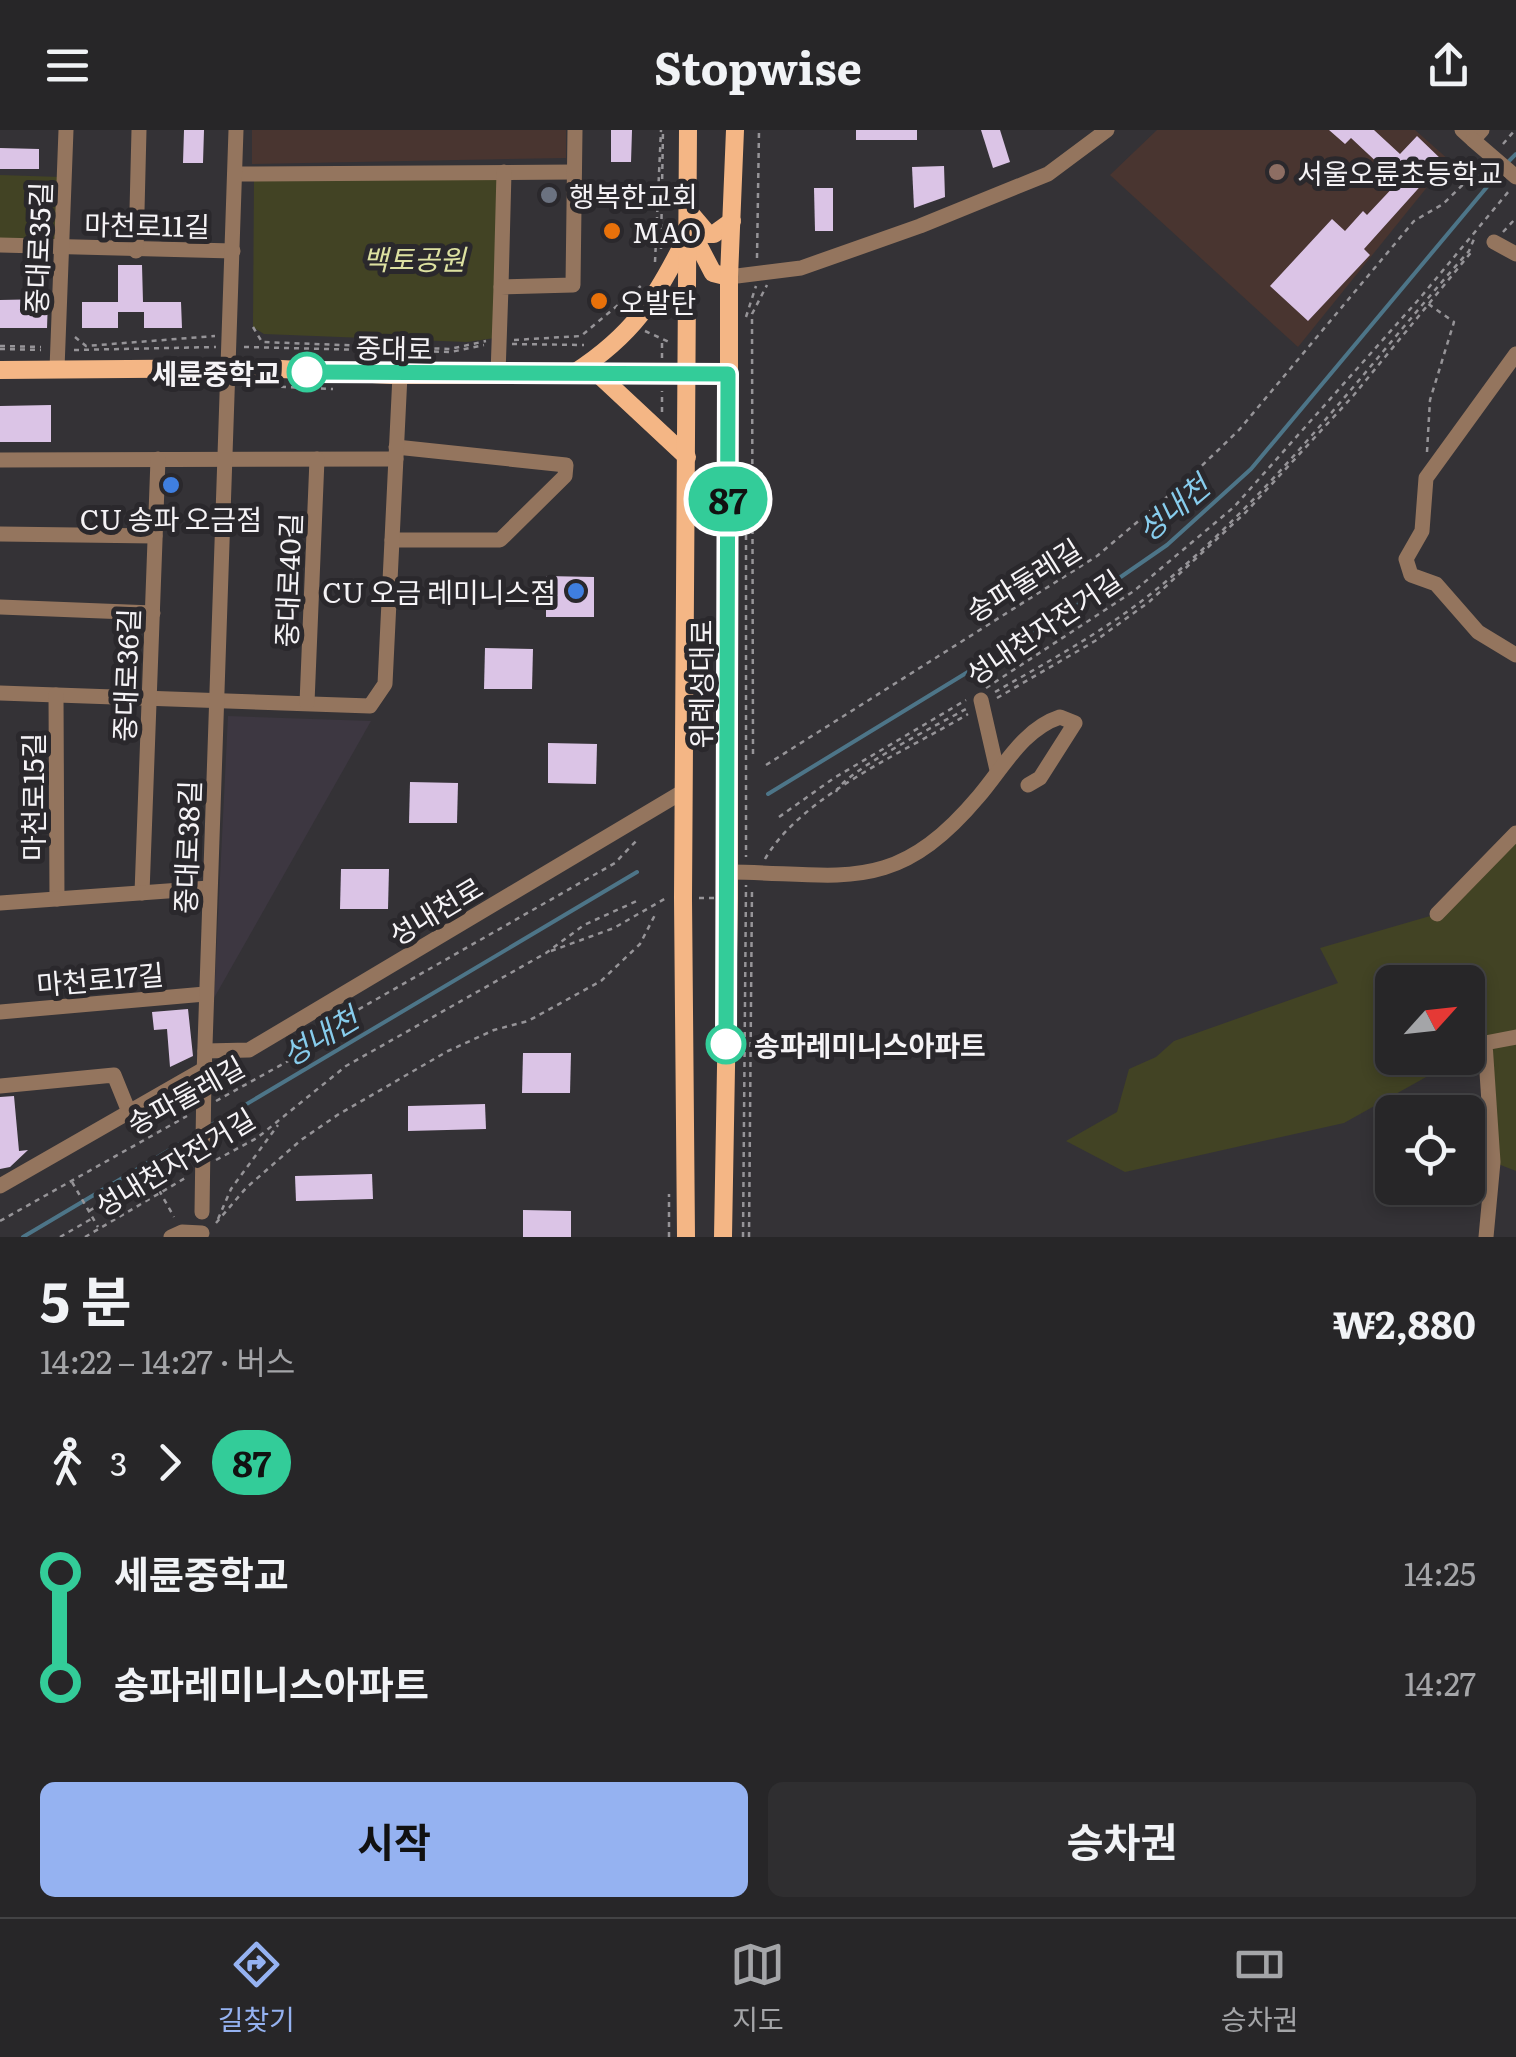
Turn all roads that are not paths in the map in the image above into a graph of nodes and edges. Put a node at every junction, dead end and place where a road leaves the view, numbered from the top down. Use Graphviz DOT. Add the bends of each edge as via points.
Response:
graph roads {
  1 [pos="66,130"];
  2 [pos="139,130"];
  3 [pos="236,130"];
  4 [pos="575,130"];
  5 [pos="688,130"];
  6 [pos="735,130"];
  7 [pos="1107,130"];
  8 [pos="1472,133"];
  9 [pos="504,172"];
  10 [pos="574,172"];
  11 [pos="235,174"];
  12 [pos="1516,180"];
  13 [pos="732,222"];
  14 [pos="688,223"];
  15 [pos="1494,242"];
  16 [pos="0,245"];
  17 [pos="62,248"];
  18 [pos="136,251"];
  19 [pos="233,251"];
  20 [pos="1516,254"];
  21 [pos="729,277"];
  22 [pos="501,287"];
  23 [pos="1516,354"];
  24 [pos="55,355"];
  25 [pos="230,368"];
  26 [pos="0,370"];
  27 [pos="573,373"];
  28 [pos="597,373"];
  29 [pos="739,373"];
  30 [pos="498,374"];
  31 [pos="689,374"];
  32 [pos="400,375"];
  33 [pos="396,453"];
  34 [pos="687,457"];
  35 [pos="226,458"];
  36 [pos="317,458"];
  37 [pos="158,459"];
  38 [pos="0,460"];
  39 [pos="0,534"];
  40 [pos="155,536"];
  41 [pos="392,540"];
  42 [pos="0,606"];
  43 [pos="152,613"];
  44 [pos="1516,655"];
  45 [pos="0,693"];
  46 [pos="56,694"];
  47 [pos="150,697"];
  48 [pos="216,699"];
  49 [pos="981,703"];
  50 [pos="308,704"];
  51 [pos="997,770"];
  52 [pos="1028,786"];
  53 [pos="684,791"];
  54 [pos="1516,833"];
  55 [pos="746,870"];
  56 [pos="209,888"];
  57 [pos="142,893"];
  58 [pos="57,899"];
  59 [pos="0,903"];
  60 [pos="1437,914"];
  61 [pos="205,994"];
  62 [pos="0,1012"];
  63 [pos="1516,1038"];
  64 [pos="205,1050"];
  65 [pos="204,1072"];
  66 [pos="0,1086"];
  67 [pos="129,1112"];
  68 [pos="0,1186"];
  69 [pos="176,1234"];
  70 [pos="202,1235"];
  71 [pos="686,1237"];
  72 [pos="723,1237"];
  73 [pos="1486,1237"];
  1 -- 17 [label="street, 중대로35길"];
  2 -- 18 [label="street"];
  3 -- 11 [label="street, 중대로38길"];
  4 -- 10 [label="street"];
  5 -- 14 [label="main road, 위례성대로"];
  6 -- 13 [label="main road, 위례성대로"];
  7 -- 21 [label="street" via="1048,174 886,238 801,268"];
  8 -- 12 [label="street, bridge"];
  9 -- 10 [label="street"];
  9 -- 11 [label="street"];
  9 -- 22 [label="street"];
  10 -- 22 [label="street" via="573,285"];
  11 -- 19 [label="street, 중대로38길"];
  13 -- 14 [label="main road" via="714,234"];
  13 -- 21 [label="main road, 위례성대로"];
  14 -- 21 [label="main road" via="713,273"];
  14 -- 27 [label="main road" via="658,296 605,353"];
  14 -- 31 [label="main road, 위례성대로"];
  15 -- 20 [label="street"];
  16 -- 17 [label="street, 마천로11길"];
  17 -- 18 [label="street, 마천로11길"];
  17 -- 24 [label="street, 중대로35길"];
  18 -- 19 [label="street, 마천로11길"];
  19 -- 25 [label="street, 중대로38길"];
  21 -- 29 [label="main road, 위례성대로"];
  22 -- 30 [label="street"];
  23 -- 44 [label="street" via="1426,478 1422,531 1406,559 1411,575 1436,584 1478,632"];
  24 -- 25 [label="main road, 중대로"];
  24 -- 26 [label="main road, 중대로"];
  25 -- 32 [label="main road, 중대로"];
  25 -- 35 [label="street, 중대로38길"];
  27 -- 28 [label="main road, 중대로"];
  27 -- 30 [label="main road, 중대로"];
  28 -- 31 [label="main road, 중대로"];
  28 -- 34 [label="main road"];
  29 -- 31 [label="main road, 중대로"];
  29 -- 55 [label="main road, 위례성대로"];
  30 -- 32 [label="main road, 중대로"];
  31 -- 34 [label="main road, 위례성대로"];
  32 -- 33 [label="street"];
  33 -- 36 [label="street"];
  33 -- 41 [label="street"];
  33 -- 41 [label="street" via="566,465 565,476 500,540"];
  34 -- 53 [label="main road, 위례성대로"];
  35 -- 36 [label="street"];
  35 -- 37 [label="street"];
  35 -- 48 [label="street, 중대로38길"];
  36 -- 50 [label="street, 중대로40길"];
  37 -- 38 [label="street"];
  37 -- 40 [label="street, 중대로36길"];
  39 -- 40 [label="street"];
  40 -- 43 [label="street, 중대로36길"];
  41 -- 50 [label="street" via="385,684 370,706"];
  42 -- 43 [label="street"];
  43 -- 47 [label="street, 중대로36길"];
  45 -- 46 [label="street"];
  46 -- 47 [label="street"];
  46 -- 58 [label="street, 마천로15길"];
  47 -- 48 [label="street"];
  47 -- 57 [label="street, 중대로36길"];
  48 -- 50 [label="street"];
  48 -- 56 [label="street, 중대로38길"];
  49 -- 51 [label="street"];
  51 -- 52 [label="street" via="1042,722 1060,717 1074,724"];
  51 -- 55 [label="street" via="979,796 907,860 862,876"];
  53 -- 64 [label="street, 성내천로" via="250,1050"];
  53 -- 71 [label="main road, 위례성대로"];
  54 -- 60 [label="street"];
  55 -- 72 [label="main road, 위례성대로" via="738,898"];
  56 -- 57 [label="street, 마천로15길"];
  56 -- 61 [label="street, 중대로38길"];
  57 -- 58 [label="street, 마천로15길"];
  58 -- 59 [label="street, 마천로15길"];
  61 -- 62 [label="street, 마천로17길"];
  61 -- 64 [label="street, 중대로38길"];
  63 -- 73 [label="street" via="1485,1043 1494,1162"];
  64 -- 65 [label="street, 중대로38길"];
  65 -- 67 [label="street"];
  65 -- 70 [label="street, 중대로38길, bridge"];
  66 -- 67 [label="street" via="114,1075"];
  67 -- 68 [label="street"];
  69 -- 70 [label="street"];
}
